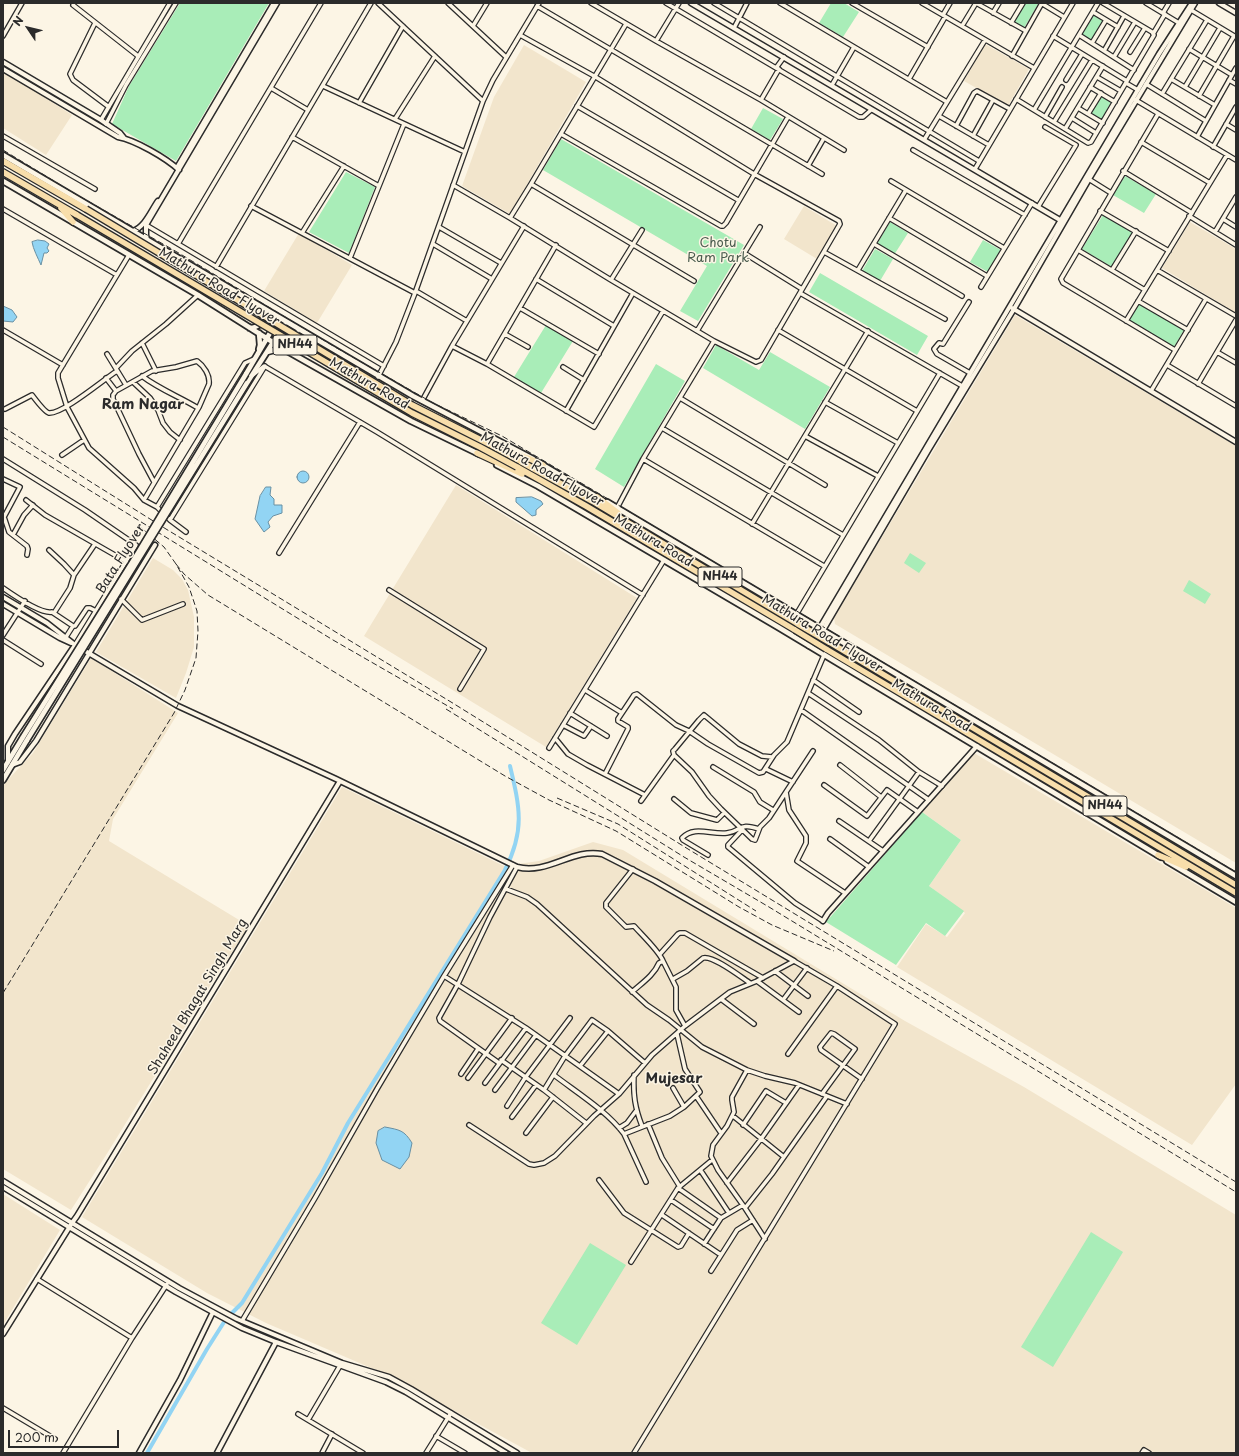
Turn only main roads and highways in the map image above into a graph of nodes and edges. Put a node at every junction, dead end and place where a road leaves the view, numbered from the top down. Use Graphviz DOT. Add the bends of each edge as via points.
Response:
graph roads {
  1 [pos="3,155"];
  2 [pos="3,161"];
  3 [pos="3,172"];
  4 [pos="3,182"];
  5 [pos="59,204"];
  6 [pos="85,207"];
  7 [pos="73,222"];
  8 [pos="261,307"];
  9 [pos="279,318"];
  10 [pos="286,322"];
  11 [pos="250,328"];
  12 [pos="302,332"];
  13 [pos="259,333"];
  14 [pos="267,339"];
  15 [pos="273,342"];
  16 [pos="282,348"];
  17 [pos="267,352"];
  18 [pos="290,352"];
  19 [pos="256,358"];
  20 [pos="248,376"];
  21 [pos="500,450"];
  22 [pos="477,453"];
  23 [pos="543,465"];
  24 [pos="537,478"];
  25 [pos="597,497"];
  26 [pos="634,526"];
  27 [pos="25,738"];
  28 [pos="3,770"];
  29 [pos="4,777"];
  30 [pos="1158,856"];
  31 [pos="1198,870"];
  32 [pos="1236,876"];
  33 [pos="1236,885"];
  34 [pos="1236,893"];
  35 [pos="1236,902"];
  1 -- 6 [label="main road, Mathura Road"];
  2 -- 6 [label="highway, Mathura Road Flyover / NH44"];
  3 -- 5 [label="highway, NH44"];
  4 -- 7 [label="main road, Mathura Road"];
  5 -- 7 [label="highway"];
  5 -- 24 [label="highway, Mathura Road Flyover / NH44, bridge" via="412,413"];
  6 -- 8 [label="main road, Mathura Road" via="133,231"];
  6 -- 21 [label="highway, Mathura Road Flyover / NH44, bridge" via="412,405"];
  7 -- 11 [label="main road, Mathura Road"];
  8 -- 9 [label="main road, Mathura Road"];
  8 -- 11 [label="main road" via="264,319 261,324"];
  9 -- 10 [label="main road, Mathura Road"];
  9 -- 14 [label="main road, Bata Flyover"];
  10 -- 12 [label="main road, Mathura Road"];
  10 -- 15 [label="main road"];
  11 -- 13 [label="main road, Mathura Road"];
  12 -- 18 [label="main road" via="290,340"];
  12 -- 23 [label="main road, Mathura Road" via="378,377"];
  13 -- 14 [label="main road, Mathura Road"];
  13 -- 19 [label="main road" via="260,345"];
  14 -- 15 [label="main road, Mathura Road"];
  14 -- 19 [label="main road, Bata Flyover"];
  15 -- 16 [label="main road, Mathura Road"];
  15 -- 17 [label="main road"];
  16 -- 17 [label="main road"];
  16 -- 18 [label="main road, Mathura Road"];
  17 -- 20 [label="main road"];
  18 -- 22 [label="main road, Mathura Road" via="411,421"];
  19 -- 20 [label="main road, Bata Flyover"];
  20 -- 27 [label="main road, Bata Flyover, bridge"];
  20 -- 27 [label="main road, Bata Flyover, bridge" via="247,383"];
  21 -- 23 [label="highway"];
  21 -- 26 [label="highway, Mathura Road / NH44"];
  22 -- 24 [label="highway"];
  22 -- 30 [label="main road, Mathura Road" via="664,560"];
  23 -- 25 [label="main road, Mathura Road"];
  24 -- 31 [label="highway, Mathura Road Flyover / NH44, bridge"];
  25 -- 26 [label="highway"];
  25 -- 32 [label="main road, Mathura Road"];
  26 -- 33 [label="highway, Mathura Road Flyover / NH44, bridge"];
  27 -- 28 [label="main road, Bata Flyover"];
  27 -- 29 [label="main road, Bata Flyover"];
  30 -- 31 [label="highway"];
  30 -- 35 [label="main road, Mathura Road"];
  31 -- 34 [label="highway, NH44"];
}
